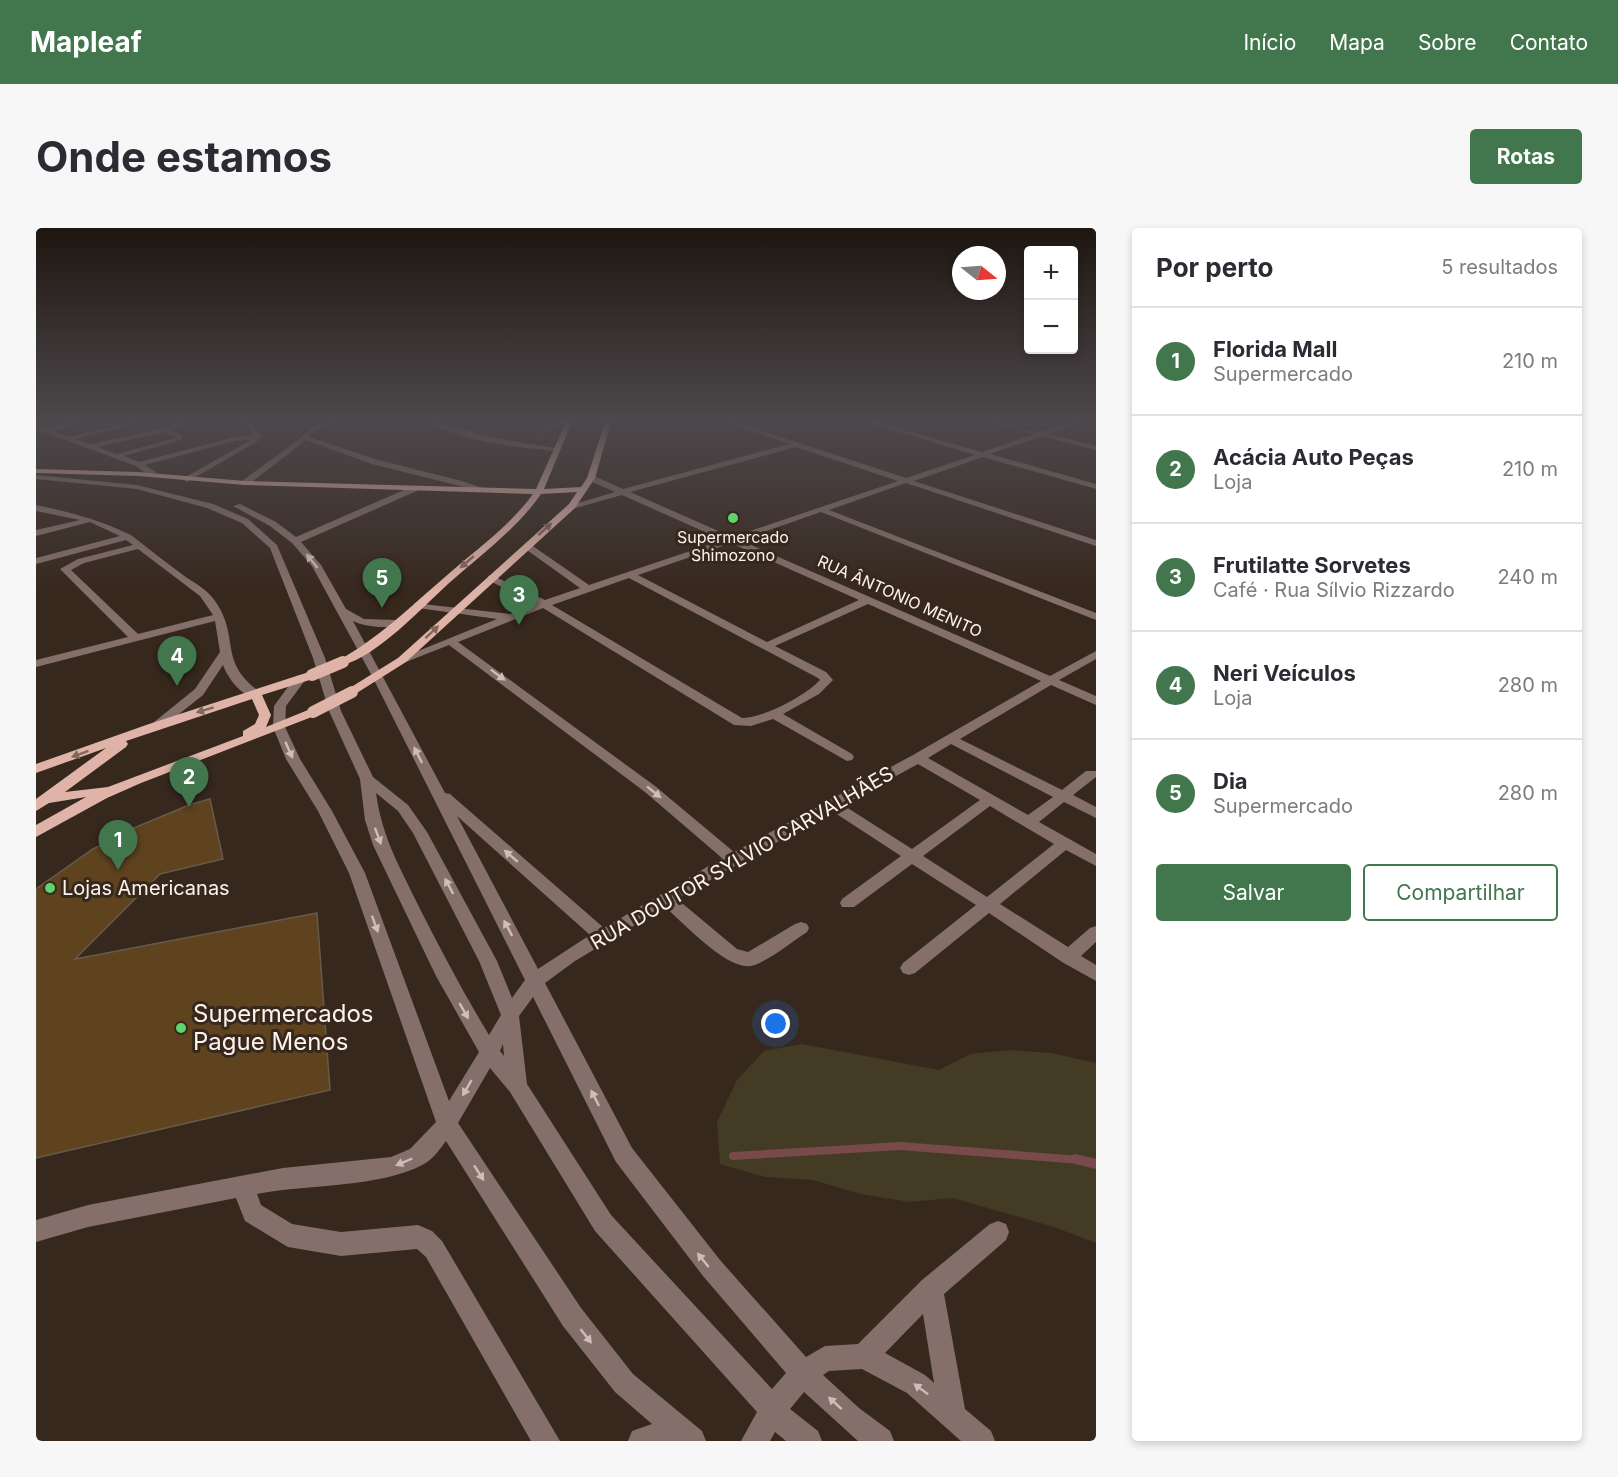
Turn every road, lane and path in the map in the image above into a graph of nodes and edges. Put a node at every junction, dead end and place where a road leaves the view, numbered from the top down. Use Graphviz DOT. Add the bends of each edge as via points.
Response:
graph roads {
  1 [pos="170,478"];
  2 [pos="591,478"];
  3 [pos="58,479"];
  4 [pos="175,479"];
  5 [pos="251,479"];
  6 [pos="440,479"];
  7 [pos="547,479"];
  8 [pos="592,479"];
  9 [pos="671,479"];
  10 [pos="901,479"];
  11 [pos="916,479"];
  12 [pos="926,479"];
  13 [pos="1067,479"];
  14 [pos="187,480"];
  15 [pos="909,481"];
  16 [pos="245,483"];
  17 [pos="1096,487"];
  18 [pos="416,489"];
  19 [pos="584,489"];
  20 [pos="484,490"];
  21 [pos="538,492"];
  22 [pos="622,492"];
  23 [pos="572,506"];
  24 [pos="36,508"];
  25 [pos="822,510"];
  26 [pos="91,520"];
  27 [pos="36,533"];
  28 [pos="1096,534"];
  29 [pos="128,537"];
  30 [pos="732,540"];
  31 [pos="295,541"];
  32 [pos="1096,543"];
  33 [pos="140,546"];
  34 [pos="527,546"];
  35 [pos="36,561"];
  36 [pos="630,575"];
  37 [pos="491,578"];
  38 [pos="588,589"];
  39 [pos="868,600"];
  40 [pos="544,604"];
  41 [pos="418,605"];
  42 [pos="530,610"];
  43 [pos="342,611"];
  44 [pos="459,611"];
  45 [pos="218,616"];
  46 [pos="1096,617"];
  47 [pos="397,623"];
  48 [pos="135,637"];
  49 [pos="457,638"];
  50 [pos="767,646"];
  51 [pos="362,651"];
  52 [pos="225,653"];
  53 [pos="1096,654"];
  54 [pos="402,660"];
  55 [pos="36,663"];
  56 [pos="378,676"];
  57 [pos="306,677"];
  58 [pos="1052,681"];
  59 [pos="256,695"];
  60 [pos="1096,701"];
  61 [pos="230,703"];
  62 [pos="264,709"];
  63 [pos="772,713"];
  64 [pos="154,727"];
  65 [pos="279,727"];
  66 [pos="951,740"];
  67 [pos="119,745"];
  68 [pos="211,753"];
  69 [pos="847,757"];
  70 [pos="918,758"];
  71 [pos="36,770"];
  72 [pos="1091,774"];
  73 [pos="367,779"];
  74 [pos="126,785"];
  75 [pos="97,791"];
  76 [pos="438,791"];
  77 [pos="1063,796"];
  78 [pos="989,800"];
  79 [pos="38,802"];
  80 [pos="832,805"];
  81 [pos="1096,813"];
  82 [pos="1029,822"];
  83 [pos="36,832"];
  84 [pos="1065,843"];
  85 [pos="912,857"];
  86 [pos="733,859"];
  87 [pos="1096,861"];
  88 [pos="665,898"];
  89 [pos="848,903"];
  90 [pos="989,906"];
  91 [pos="801,928"];
  92 [pos="1096,932"];
  93 [pos="602,936"];
  94 [pos="1068,957"];
  95 [pos="909,968"];
  96 [pos="1096,974"];
  97 [pos="535,980"];
  98 [pos="510,1015"];
  99 [pos="489,1052"];
  100 [pos="517,1086"];
  101 [pos="447,1124"];
  102 [pos="243,1186"];
  103 [pos="36,1231"];
  104 [pos="998,1232"];
  105 [pos="931,1289"];
  106 [pos="864,1356"];
  107 [pos="803,1373"];
  108 [pos="773,1409"];
  109 [pos="953,1415"];
  110 [pos="685,1435"];
  111 [pos="546,1441"];
  112 [pos="642,1441"];
  113 [pos="755,1441"];
  114 [pos="808,1441"];
  115 [pos="880,1441"];
  116 [pos="981,1441"];
  1 -- 31 [label="street" via="174,486 241,508 273,524"];
  2 -- 19 [label="main road"];
  3 -- 73 [label="street" via="164,493 230,513 265,538 280,559 335,711"];
  4 -- 14 [label="main road"];
  5 -- 16 [label="street"];
  6 -- 20 [label="street"];
  7 -- 21 [label="main road"];
  8 -- 22 [label="street, RUA ÂNTONIO MENITO"];
  9 -- 22 [label="street"];
  10 -- 15 [label="street"];
  11 -- 15 [label="street"];
  12 -- 28 [label="street"];
  13 -- 17 [label="street"];
  14 -- 16 [label="main road"];
  15 -- 25 [label="street"];
  15 -- 32 [label="street"];
  16 -- 18 [label="main road"];
  18 -- 20 [label="main road"];
  18 -- 31 [label="street"];
  19 -- 21 [label="main road"];
  19 -- 23 [label="main road"];
  20 -- 21 [label="main road"];
  21 -- 41 [label="main road, one-way" via="506,528"];
  22 -- 23 [label="street"];
  22 -- 30 [label="street, RUA ÂNTONIO MENITO"];
  34 -- 23 [label="main road, one-way"];
  24 -- 26 [label="street"];
  25 -- 30 [label="street"];
  25 -- 46 [label="street"];
  26 -- 27 [label="street"];
  26 -- 29 [label="street"];
  29 -- 33 [label="street"];
  29 -- 35 [label="street"];
  30 -- 36 [label="street"];
  30 -- 39 [label="street, RUA ÂNTONIO MENITO"];
  43 -- 31 [label="street, one-way" via="316,565"];
  33 -- 45 [label="street" via="210,601"];
  33 -- 48 [label="street" via="65,569"];
  34 -- 37 [label="main road"];
  34 -- 38 [label="street"];
  36 -- 38 [label="street"];
  36 -- 50 [label="street"];
  37 -- 40 [label="street"];
  37 -- 44 [label="main road"];
  38 -- 40 [label="street"];
  39 -- 50 [label="street"];
  39 -- 58 [label="street, RUA ÂNTONIO MENITO"];
  40 -- 42 [label="street"];
  40 -- 63 [label="street" via="726,716 748,723"];
  41 -- 44 [label="street"];
  41 -- 47 [label="main road"];
  42 -- 44 [label="street" via="491,616"];
  42 -- 49 [label="street"];
  43 -- 47 [label="street" via="362,622"];
  43 -- 51 [label="street"];
  44 -- 49 [label="street" via="479,621"];
  54 -- 44 [label="main road, one-way"];
  45 -- 48 [label="street"];
  45 -- 52 [label="street"];
  47 -- 51 [label="main road"];
  48 -- 55 [label="street"];
  49 -- 54 [label="street"];
  49 -- 86 [label="street, one-way"];
  50 -- 63 [label="street" via="827,680 817,690"];
  51 -- 56 [label="street"];
  51 -- 57 [label="main road, bridge"];
  52 -- 59 [label="street" via="232,676"];
  52 -- 64 [label="street" via="199,692"];
  53 -- 58 [label="street, RUA DOUTOR SYLVIO CARVALHÃES"];
  54 -- 56 [label="main road"];
  56 -- 65 [label="main road, bridge"];
  76 -- 56 [label="street, one-way"];
  57 -- 59 [label="main road"];
  57 -- 65 [label="street" via="280,706"];
  58 -- 60 [label="street, RUA ÂNTONIO MENITO"];
  58 -- 66 [label="street, RUA DOUTOR SYLVIO CARVALHÃES"];
  59 -- 61 [label="main road"];
  59 -- 62 [label="main road"];
  61 -- 62 [label="main road"];
  61 -- 64 [label="main road, one-way"];
  62 -- 68 [label="main road" via="260,726"];
  63 -- 69 [label="street"];
  64 -- 67 [label="main road"];
  64 -- 71 [label="main road, one-way"];
  65 -- 68 [label="main road"];
  65 -- 101 [label="street, one-way" via="357,873"];
  66 -- 70 [label="street, RUA DOUTOR SYLVIO CARVALHÃES"];
  66 -- 77 [label="street"];
  67 -- 75 [label="main road" via="85,783 87,789"];
  67 -- 79 [label="main road"];
  68 -- 74 [label="main road"];
  70 -- 78 [label="street"];
  70 -- 80 [label="street, RUA DOUTOR SYLVIO CARVALHÃES"];
  72 -- 77 [label="street"];
  98 -- 73 [label="street, one-way" via="488,961 420,832 403,808"];
  73 -- 99 [label="street, one-way" via="372,820 381,845 445,976"];
  74 -- 75 [label="main road"];
  74 -- 83 [label="main road"];
  75 -- 79 [label="main road"];
  93 -- 76 [label="street, one-way"];
  97 -- 76 [label="street, one-way"];
  77 -- 81 [label="street"];
  77 -- 82 [label="street"];
  78 -- 82 [label="street"];
  78 -- 85 [label="street"];
  80 -- 85 [label="street"];
  80 -- 86 [label="street, RUA DOUTOR SYLVIO CARVALHÃES"];
  82 -- 84 [label="street"];
  84 -- 87 [label="street"];
  84 -- 90 [label="street"];
  85 -- 89 [label="street"];
  85 -- 90 [label="street"];
  86 -- 88 [label="street, RUA DOUTOR SYLVIO CARVALHÃES"];
  88 -- 91 [label="street" via="742,959 751,959"];
  88 -- 93 [label="street, RUA DOUTOR SYLVIO CARVALHÃES"];
  90 -- 94 [label="street"];
  90 -- 95 [label="street"];
  92 -- 94 [label="street"];
  93 -- 97 [label="street, RUA DOUTOR SYLVIO CARVALHÃES"];
  94 -- 96 [label="street"];
  97 -- 98 [label="street, RUA DOUTOR SYLVIO CARVALHÃES"];
  107 -- 97 [label="street, one-way" via="720,1281 624,1155"];
  98 -- 99 [label="street, RUA DOUTOR SYLVIO CARVALHÃES"];
  98 -- 100 [label="street"];
  99 -- 100 [label="street"];
  99 -- 101 [label="street, RUA DOUTOR SYLVIO CARVALHÃES, one-way"];
  100 -- 108 [label="street" via="603,1222"];
  101 -- 102 [label="street, RUA DOUTOR SYLVIO CARVALHÃES, one-way" via="418,1156 392,1167"];
  101 -- 110 [label="street, one-way" via="572,1317 624,1383"];
  102 -- 103 [label="street, RUA DOUTOR SYLVIO CARVALHÃES" via="88,1216"];
  102 -- 111 [label="street" via="253,1214 288,1235 341,1244 410,1236 424,1239 434,1249"];
  104 -- 105 [label="street"];
  105 -- 106 [label="street"];
  105 -- 109 [label="street"];
  106 -- 107 [label="street" via="825,1359"];
  109 -- 106 [label="street, one-way" via="916,1384"];
  107 -- 108 [label="street"];
  115 -- 107 [label="street, one-way"];
  108 -- 113 [label="street"];
  108 -- 114 [label="street"];
  109 -- 116 [label="street"];
  110 -- 112 [label="street"];
}
